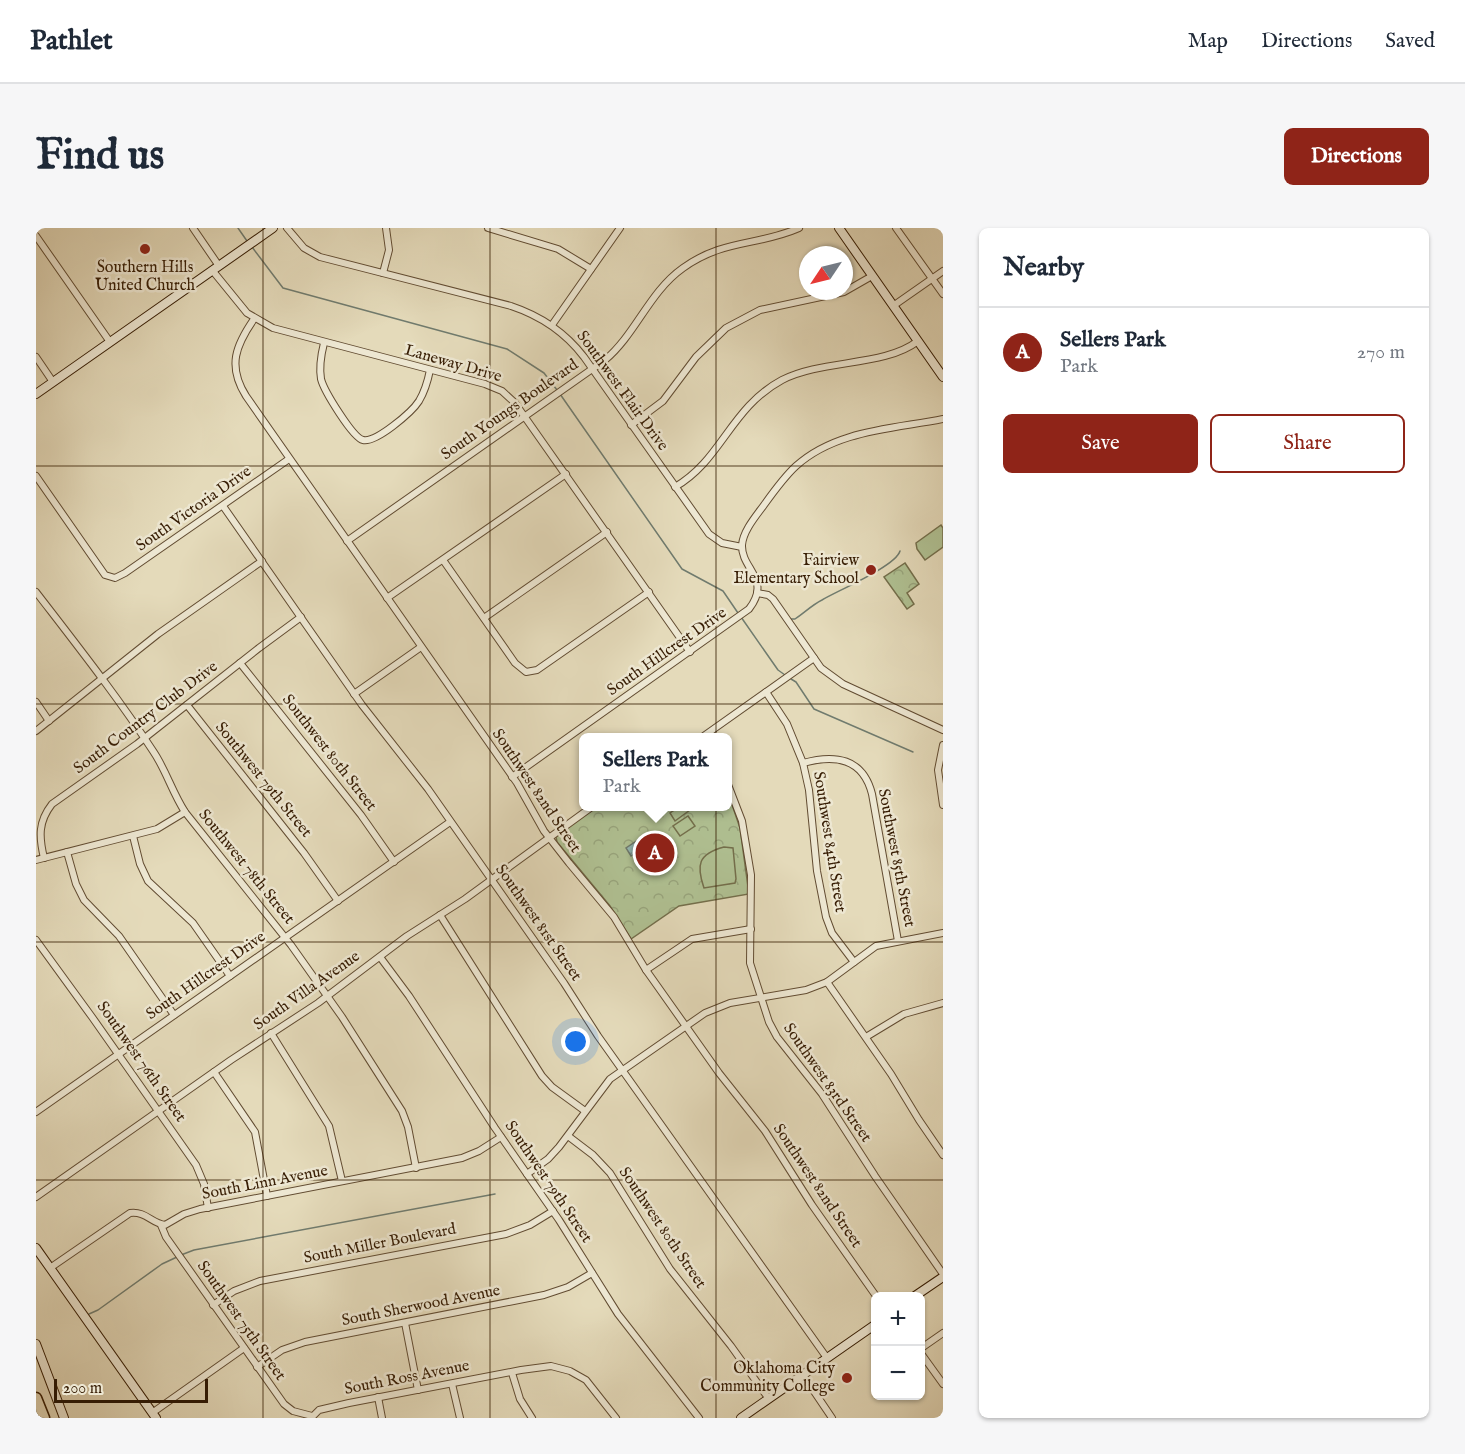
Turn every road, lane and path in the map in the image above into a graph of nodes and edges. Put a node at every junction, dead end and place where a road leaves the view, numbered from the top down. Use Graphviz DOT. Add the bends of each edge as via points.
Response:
graph roads {
  1 [pos="193,228"];
  2 [pos="273,228"];
  3 [pos="287,228"];
  4 [pos="386,228"];
  5 [pos="488,228"];
  6 [pos="620,228"];
  7 [pos="799,228"];
  8 [pos="838,228"];
  9 [pos="896,228"];
  10 [pos="36,236"];
  11 [pos="216,268"];
  12 [pos="591,269"];
  13 [pos="943,271"];
  14 [pos="383,273"];
  15 [pos="872,276"];
  16 [pos="932,279"];
  17 [pos="943,294"];
  18 [pos="893,306"];
  19 [pos="254,319"];
  20 [pos="552,325"];
  21 [pos="918,341"];
  22 [pos="110,342"];
  23 [pos="324,343"];
  24 [pos="36,357"];
  25 [pos="592,369"];
  26 [pos="430,370"];
  27 [pos="943,377"];
  28 [pos="53,382"];
  29 [pos="36,394"];
  30 [pos="525,416"];
  31 [pos="943,419"];
  32 [pos="632,425"];
  33 [pos="289,459"];
  34 [pos="566,474"];
  35 [pos="36,476"];
  36 [pos="675,487"];
  37 [pos="223,506"];
  38 [pos="607,532"];
  39 [pos="347,541"];
  40 [pos="742,547"];
  41 [pos="443,560"];
  42 [pos="262,561"];
  43 [pos="36,592"];
  44 [pos="649,592"];
  45 [pos="757,593"];
  46 [pos="387,598"];
  47 [pos="301,618"];
  48 [pos="484,618"];
  49 [pos="421,647"];
  50 [pos="690,652"];
  51 [pos="814,658"];
  52 [pos="240,663"];
  53 [pos="103,679"];
  54 [pos="766,692"];
  55 [pos="354,694"];
  56 [pos="36,702"];
  57 [pos="187,705"];
  58 [pos="49,721"];
  59 [pos="943,730"];
  60 [pos="36,731"];
  61 [pos="707,733"];
  62 [pos="144,738"];
  63 [pos="943,745"];
  64 [pos="803,763"];
  65 [pos="512,777"];
  66 [pos="732,796"];
  67 [pos="943,805"];
  68 [pos="587,811"];
  69 [pos="185,812"];
  70 [pos="450,822"];
  71 [pos="133,836"];
  72 [pos="550,838"];
  73 [pos="67,852"];
  74 [pos="44,858"];
  75 [pos="36,860"];
  76 [pos="394,862"];
  77 [pos="492,880"];
  78 [pos="338,901"];
  79 [pos="440,915"];
  80 [pos="751,929"];
  81 [pos="943,933"];
  82 [pos="285,937"];
  83 [pos="898,941"];
  84 [pos="37,944"];
  85 [pos="380,957"];
  86 [pos="854,962"];
  87 [pos="646,970"];
  88 [pos="230,976"];
  89 [pos="827,982"];
  90 [pos="327,996"];
  91 [pos="761,998"];
  92 [pos="943,1003"];
  93 [pos="174,1015"];
  94 [pos="685,1026"];
  95 [pos="272,1033"];
  96 [pos="866,1037"];
  97 [pos="119,1054"];
  98 [pos="622,1070"];
  99 [pos="214,1072"];
  100 [pos="158,1111"];
  101 [pos="585,1111"];
  102 [pos="36,1112"];
  103 [pos="568,1136"];
  104 [pos="501,1137"];
  105 [pos="943,1155"];
  106 [pos="416,1168"];
  107 [pos="527,1174"];
  108 [pos="342,1181"];
  109 [pos="267,1196"];
  110 [pos="36,1197"];
  111 [pos="208,1208"];
  112 [pos="553,1211"];
  113 [pos="162,1225"];
  114 [pos="36,1248"];
  115 [pos="50,1268"];
  116 [pos="592,1273"];
  117 [pos="943,1276"];
  118 [pos="873,1292"];
  119 [pos="921,1292"];
  120 [pos="213,1305"];
  121 [pos="405,1323"];
  122 [pos="871,1327"];
  123 [pos="943,1334"];
  124 [pos="36,1344"];
  125 [pos="244,1348"];
  126 [pos="925,1348"];
  127 [pos="925,1357"];
  128 [pos="827,1358"];
  129 [pos="257,1366"];
  130 [pos="512,1373"];
  131 [pos="803,1375"];
  132 [pos="452,1384"];
  133 [pos="943,1384"];
  134 [pos="418,1390"];
  135 [pos="378,1397"];
  136 [pos="36,1398"];
  137 [pos="769,1399"];
  138 [pos="154,1415"];
  139 [pos="311,1417"];
  140 [pos="44,1418"];
  141 [pos="64,1418"];
  142 [pos="382,1418"];
  143 [pos="460,1418"];
  144 [pos="532,1418"];
  145 [pos="616,1418"];
  146 [pos="699,1418"];
  147 [pos="741,1418"];
  148 [pos="832,1418"];
  1 -- 11 [label="street"];
  2 -- 11 [label="main road"];
  3 -- 14 [label="street, Southwest Flair Drive" via="312,253"];
  4 -- 14 [label="street" via="389,250"];
  5 -- 12 [label="street" via="558,249"];
  6 -- 12 [label="street"];
  7 -- 25 [label="street, South Youngs Boulevard" via="722,247 683,267 656,294 616,350"];
  8 -- 15 [label="main road"];
  9 -- 16 [label="street"];
  10 -- 22 [label="street"];
  11 -- 19 [label="street, Laneway Drive" via="235,301"];
  11 -- 22 [label="main road"];
  12 -- 20 [label="street"];
  13 -- 16 [label="street"];
  14 -- 20 [label="street, Southwest Flair Drive" via="512,306"];
  15 -- 18 [label="main road"];
  15 -- 32 [label="street" via="844,292 760,310 726,328 696,357 663,401"];
  16 -- 17 [label="street"];
  16 -- 18 [label="street"];
  18 -- 21 [label="main road"];
  19 -- 23 [label="street, Laneway Drive"];
  19 -- 33 [label="street, Southwest 82nd Street" via="237,348 237,378"];
  20 -- 25 [label="street, Southwest Flair Drive" via="572,342"];
  21 -- 27 [label="main road"];
  21 -- 36 [label="street" via="893,354 805,371 770,387 742,412 701,468"];
  22 -- 28 [label="main road"];
  23 -- 26 [label="street, Laneway Drive"];
  23 -- 26 [label="street" via="320,367 324,387 362,440 376,437 414,408"];
  24 -- 28 [label="street"];
  25 -- 30 [label="street, South Youngs Boulevard"];
  25 -- 32 [label="street, Southwest Flair Drive"];
  26 -- 30 [label="street, Laneway Drive" via="497,388"];
  28 -- 29 [label="main road"];
  30 -- 34 [label="street, Laneway Drive"];
  30 -- 39 [label="street, South Youngs Boulevard"];
  31 -- 40 [label="street" via="851,436 813,454 778,486 752,523"];
  32 -- 36 [label="street, Southwest Flair Drive"];
  33 -- 37 [label="street, South Victoria Drive"];
  33 -- 39 [label="street, Southwest 82nd Street"];
  34 -- 38 [label="street, Laneway Drive"];
  34 -- 41 [label="street"];
  35 -- 37 [label="street, South Victoria Drive" via="105,575 113,578"];
  36 -- 40 [label="street, Southwest Flair Drive" via="713,538"];
  37 -- 42 [label="street, Southwest 81st Street"];
  38 -- 44 [label="street, Laneway Drive"];
  38 -- 48 [label="street"];
  39 -- 46 [label="street, Southwest 82nd Street"];
  40 -- 45 [label="street" via="755,574"];
  41 -- 46 [label="street"];
  41 -- 48 [label="street"];
  42 -- 47 [label="street, Southwest 81st Street"];
  42 -- 53 [label="street" via="169,626"];
  43 -- 53 [label="street, Southwest 78th Street"];
  44 -- 48 [label="street" via="529,672 518,667"];
  44 -- 50 [label="street, Laneway Drive"];
  45 -- 50 [label="street, South Hillcrest Drive" via="747,611"];
  45 -- 51 [label="street" via="773,600"];
  46 -- 49 [label="street, Southwest 82nd Street"];
  47 -- 52 [label="street, South Country Club Drive"];
  47 -- 55 [label="street, Southwest 81st Street"];
  49 -- 55 [label="street"];
  49 -- 65 [label="street, Southwest 82nd Street"];
  50 -- 65 [label="street, South Hillcrest Drive"];
  51 -- 54 [label="street"];
  51 -- 59 [label="street" via="843,684"];
  52 -- 57 [label="street, South Country Club Drive"];
  52 -- 76 [label="street, Southwest 80th Street"];
  53 -- 58 [label="street"];
  53 -- 62 [label="street, Southwest 78th Street"];
  54 -- 61 [label="street"];
  54 -- 64 [label="street, Southwest 84th Street" via="788,724"];
  55 -- 70 [label="street, Southwest 81st Street"];
  56 -- 58 [label="street"];
  57 -- 62 [label="street, South Country Club Drive"];
  57 -- 78 [label="street, Southwest 79th Street"];
  58 -- 60 [label="street"];
  62 -- 69 [label="street, Southwest 78th Street"];
  62 -- 74 [label="street, South Country Club Drive" via="52,804 40,828"];
  63 -- 67 [label="street" via="938,767"];
  64 -- 83 [label="street, Southwest 85th Street" via="825,758 843,760 868,781"];
  64 -- 86 [label="street, Southwest 84th Street" via="824,912 832,933"];
  65 -- 72 [label="street, Southwest 82nd Street"];
  66 -- 80 [label="street, Southwest 83rd Street" via="744,829 752,884"];
  68 -- 72 [label="street, South Villa Avenue"];
  69 -- 71 [label="street" via="162,827"];
  69 -- 82 [label="street, Southwest 78th Street"];
  70 -- 76 [label="street, South Hillcrest Drive"];
  70 -- 77 [label="street, Southwest 81st Street"];
  71 -- 73 [label="street"];
  71 -- 88 [label="street" via="148,881 193,923"];
  72 -- 77 [label="street, South Villa Avenue"];
  72 -- 87 [label="street, Southwest 82nd Street" via="614,917"];
  73 -- 74 [label="street"];
  73 -- 93 [label="street" via="84,900 119,936"];
  74 -- 75 [label="street"];
  76 -- 78 [label="street, South Hillcrest Drive"];
  77 -- 79 [label="street, South Villa Avenue"];
  77 -- 98 [label="street, Southwest 81st Street"];
  78 -- 82 [label="street, South Hillcrest Drive"];
  79 -- 85 [label="street, South Villa Avenue"];
  79 -- 101 [label="street" via="545,1080"];
  80 -- 87 [label="street" via="692,939"];
  80 -- 91 [label="street, Southwest 83rd Street" via="750,963"];
  81 -- 83 [label="street"];
  82 -- 88 [label="street, South Hillcrest Drive"];
  82 -- 90 [label="street, Southwest 78th Street"];
  83 -- 86 [label="street" via="876,946"];
  84 -- 97 [label="street, Southwest 76th Street"];
  85 -- 90 [label="street, South Villa Avenue"];
  85 -- 104 [label="street, Southwest 79th Street" via="410,996"];
  86 -- 89 [label="street"];
  87 -- 94 [label="street, Southwest 82nd Street"];
  88 -- 93 [label="street, South Hillcrest Drive"];
  89 -- 91 [label="street"];
  89 -- 96 [label="street"];
  90 -- 95 [label="street, South Villa Avenue"];
  90 -- 106 [label="street, Southwest 78th Street" via="402,1111"];
  91 -- 94 [label="street" via="719,1007"];
  91 -- 117 [label="street, Southwest 83rd Street" via="777,1037 827,1101"];
  92 -- 96 [label="street" via="904,1014"];
  93 -- 97 [label="street, South Hillcrest Drive"];
  94 -- 98 [label="street"];
  94 -- 118 [label="street, Southwest 82nd Street" via="765,1131"];
  95 -- 99 [label="street, South Villa Avenue"];
  95 -- 108 [label="street" via="329,1126"];
  96 -- 105 [label="street"];
  97 -- 100 [label="street, Southwest 76th Street"];
  97 -- 102 [label="street, South Hillcrest Drive"];
  98 -- 101 [label="street" via="607,1082"];
  98 -- 128 [label="street, Southwest 81st Street"];
  99 -- 100 [label="street, South Villa Avenue"];
  99 -- 109 [label="street" via="255,1131"];
  100 -- 110 [label="street, South Villa Avenue"];
  100 -- 111 [label="street, Southwest 76th Street" via="199,1170"];
  101 -- 103 [label="street"];
  103 -- 107 [label="street" via="551,1156"];
  103 -- 137 [label="street, Southwest 80th Street" via="610,1173 670,1269"];
  104 -- 106 [label="street, South Linn Avenue" via="467,1157"];
  104 -- 107 [label="street, Southwest 79th Street"];
  106 -- 108 [label="street, South Linn Avenue"];
  107 -- 112 [label="street, Southwest 79th Street"];
  108 -- 109 [label="street, South Linn Avenue"];
  109 -- 111 [label="street, South Linn Avenue"];
  111 -- 113 [label="street, South Linn Avenue"];
  112 -- 116 [label="street, Southwest 79th Street"];
  112 -- 120 [label="street, South Miller Boulevard" via="506,1234 260,1281"];
  113 -- 115 [label="street" via="145,1215 130,1213"];
  113 -- 120 [label="street, Southwest 75th Street" via="164,1235"];
  114 -- 115 [label="main road"];
  115 -- 138 [label="main road"];
  116 -- 121 [label="street, South Sherwood Avenue" via="544,1296"];
  116 -- 146 [label="street, Southwest 79th Street" via="618,1314"];
  117 -- 119 [label="main road"];
  120 -- 125 [label="street, Southwest 75th Street"];
  121 -- 129 [label="street, South Sherwood Avenue" via="305,1342 282,1350"];
  121 -- 134 [label="street"];
  122 -- 128 [label="main road"];
  123 -- 126 [label="street"];
  124 -- 141 [label="main road"];
  125 -- 129 [label="street, Southwest 75th Street"];
  125 -- 138 [label="street"];
  127 -- 133 [label="street"];
  128 -- 131 [label="main road"];
  129 -- 139 [label="street, Southwest 75th Street" via="286,1407"];
  130 -- 132 [label="street, South Ross Avenue"];
  130 -- 144 [label="street" via="520,1399"];
  130 -- 145 [label="street" via="542,1367 570,1371 592,1386"];
  131 -- 137 [label="main road"];
  131 -- 148 [label="street"];
  132 -- 134 [label="street, South Ross Avenue"];
  132 -- 143 [label="street"];
  134 -- 135 [label="street, South Ross Avenue"];
  135 -- 139 [label="street, South Ross Avenue" via="319,1410"];
  135 -- 142 [label="street"];
  136 -- 140 [label="highway"];
  137 -- 147 [label="main road"];
}
